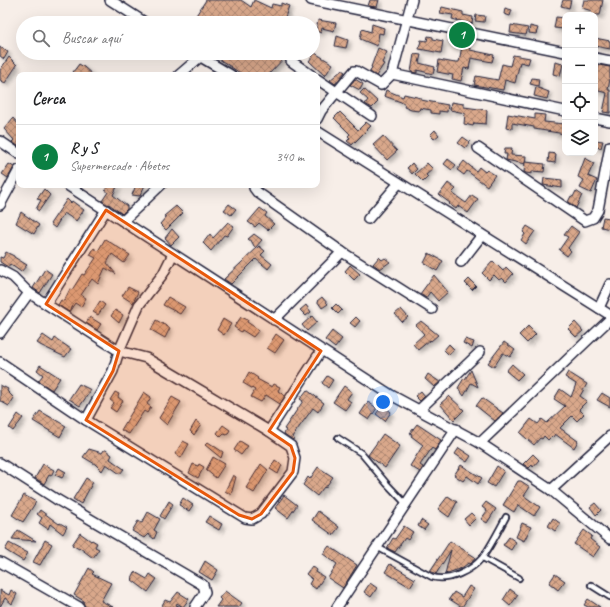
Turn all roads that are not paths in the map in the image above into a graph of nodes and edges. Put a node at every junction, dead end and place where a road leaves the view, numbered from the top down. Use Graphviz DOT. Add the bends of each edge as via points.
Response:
graph roads {
  1 [pos="110,0"];
  2 [pos="311,0"];
  3 [pos="412,0"];
  4 [pos="122,3"];
  5 [pos="138,16"];
  6 [pos="408,20"];
  7 [pos="562,51"];
  8 [pos="598,59"];
  9 [pos="192,60"];
  10 [pos="206,60"];
  11 [pos="610,61"];
  12 [pos="291,62"];
  13 [pos="182,72"];
  14 [pos="226,72"];
  15 [pos="306,72"];
  16 [pos="392,74"];
  17 [pos="320,81"];
  18 [pos="337,92"];
  19 [pos="562,110"];
  20 [pos="320,111"];
  21 [pos="372,116"];
  22 [pos="598,119"];
  23 [pos="610,121"];
  24 [pos="320,133"];
  25 [pos="0,141"];
  26 [pos="610,146"];
  27 [pos="478,148"];
  28 [pos="16,152"];
  29 [pos="16,176"];
  30 [pos="399,183"];
  31 [pos="73,188"];
  32 [pos="158,188"];
  33 [pos="254,188"];
  34 [pos="0,205"];
  35 [pos="106,210"];
  36 [pos="368,219"];
  37 [pos="123,221"];
  38 [pos="482,235"];
  39 [pos="342,252"];
  40 [pos="173,254"];
  41 [pos="461,262"];
  42 [pos="0,270"];
  43 [pos="610,284"];
  44 [pos="28,293"];
  45 [pos="46,304"];
  46 [pos="599,308"];
  47 [pos="432,309"];
  48 [pos="610,315"];
  49 [pos="610,319"];
  50 [pos="274,320"];
  51 [pos="0,333"];
  52 [pos="119,351"];
  53 [pos="321,351"];
  54 [pos="480,352"];
  55 [pos="0,362"];
  56 [pos="420,410"];
  57 [pos="86,420"];
  58 [pos="456,430"];
  59 [pos="269,431"];
  60 [pos="610,436"];
  61 [pos="338,438"];
  62 [pos="480,443"];
  63 [pos="0,463"];
  64 [pos="551,490"];
  65 [pos="406,504"];
  66 [pos="506,517"];
  67 [pos="610,540"];
  68 [pos="377,547"];
  69 [pos="482,558"];
  70 [pos="0,562"];
  71 [pos="519,578"];
  72 [pos="591,585"];
  73 [pos="610,597"];
  74 [pos="79,607"];
  75 [pos="195,607"];
  76 [pos="337,607"];
  1 -- 4 [label="street"];
  2 -- 6 [label="street"];
  3 -- 6 [label="street"];
  4 -- 5 [label="street"];
  6 -- 7 [label="street"];
  6 -- 16 [label="street"];
  8 -- 11 [label="street"];
  9 -- 13 [label="street"];
  10 -- 14 [label="street"];
  12 -- 15 [label="street"];
  16 -- 18 [label="street" via="381,85 354,71"];
  16 -- 19 [label="street"];
  17 -- 18 [label="street"];
  18 -- 20 [label="street"];
  18 -- 21 [label="street"];
  22 -- 23 [label="street"];
  24 -- 30 [label="street"];
  25 -- 28 [label="street"];
  26 -- 27 [label="street" via="598,210 593,218 585,221"];
  29 -- 34 [label="street"];
  30 -- 36 [label="street"];
  30 -- 38 [label="street"];
  31 -- 35 [label="street"];
  32 -- 37 [label="street"];
  33 -- 39 [label="street"];
  35 -- 37 [label="street"];
  35 -- 45 [label="street"];
  37 -- 40 [label="street"];
  38 -- 41 [label="street"];
  38 -- 46 [label="street"];
  39 -- 47 [label="street"];
  39 -- 50 [label="street"];
  40 -- 50 [label="street"];
  40 -- 52 [label="street" via="163,274 139,306"];
  42 -- 44 [label="street" via="13,277"];
  43 -- 46 [label="street"];
  44 -- 45 [label="street"];
  44 -- 51 [label="street"];
  45 -- 52 [label="street"];
  46 -- 48 [label="street"];
  49 -- 62 [label="street"];
  50 -- 53 [label="street"];
  52 -- 57 [label="street" via="112,372"];
  52 -- 59 [label="street" via="146,358"];
  53 -- 56 [label="street"];
  53 -- 59 [label="street"];
  54 -- 56 [label="street"];
  55 -- 57 [label="street"];
  56 -- 58 [label="street"];
  57 -- 59 [label="street" via="239,515 252,519 262,514 293,472 295,458 291,446"];
  58 -- 62 [label="street"];
  58 -- 65 [label="street"];
  60 -- 64 [label="street"];
  61 -- 65 [label="lane" via="361,454"];
  62 -- 64 [label="street"];
  63 -- 75 [label="street" via="56,499 203,585 206,592"];
  64 -- 67 [label="street"];
  65 -- 68 [label="street"];
  66 -- 69 [label="lane"];
  68 -- 69 [label="lane" via="439,579 459,575"];
  68 -- 76 [label="street"];
  69 -- 71 [label="lane"];
  70 -- 74 [label="street"];
  72 -- 73 [label="lane"];
}
